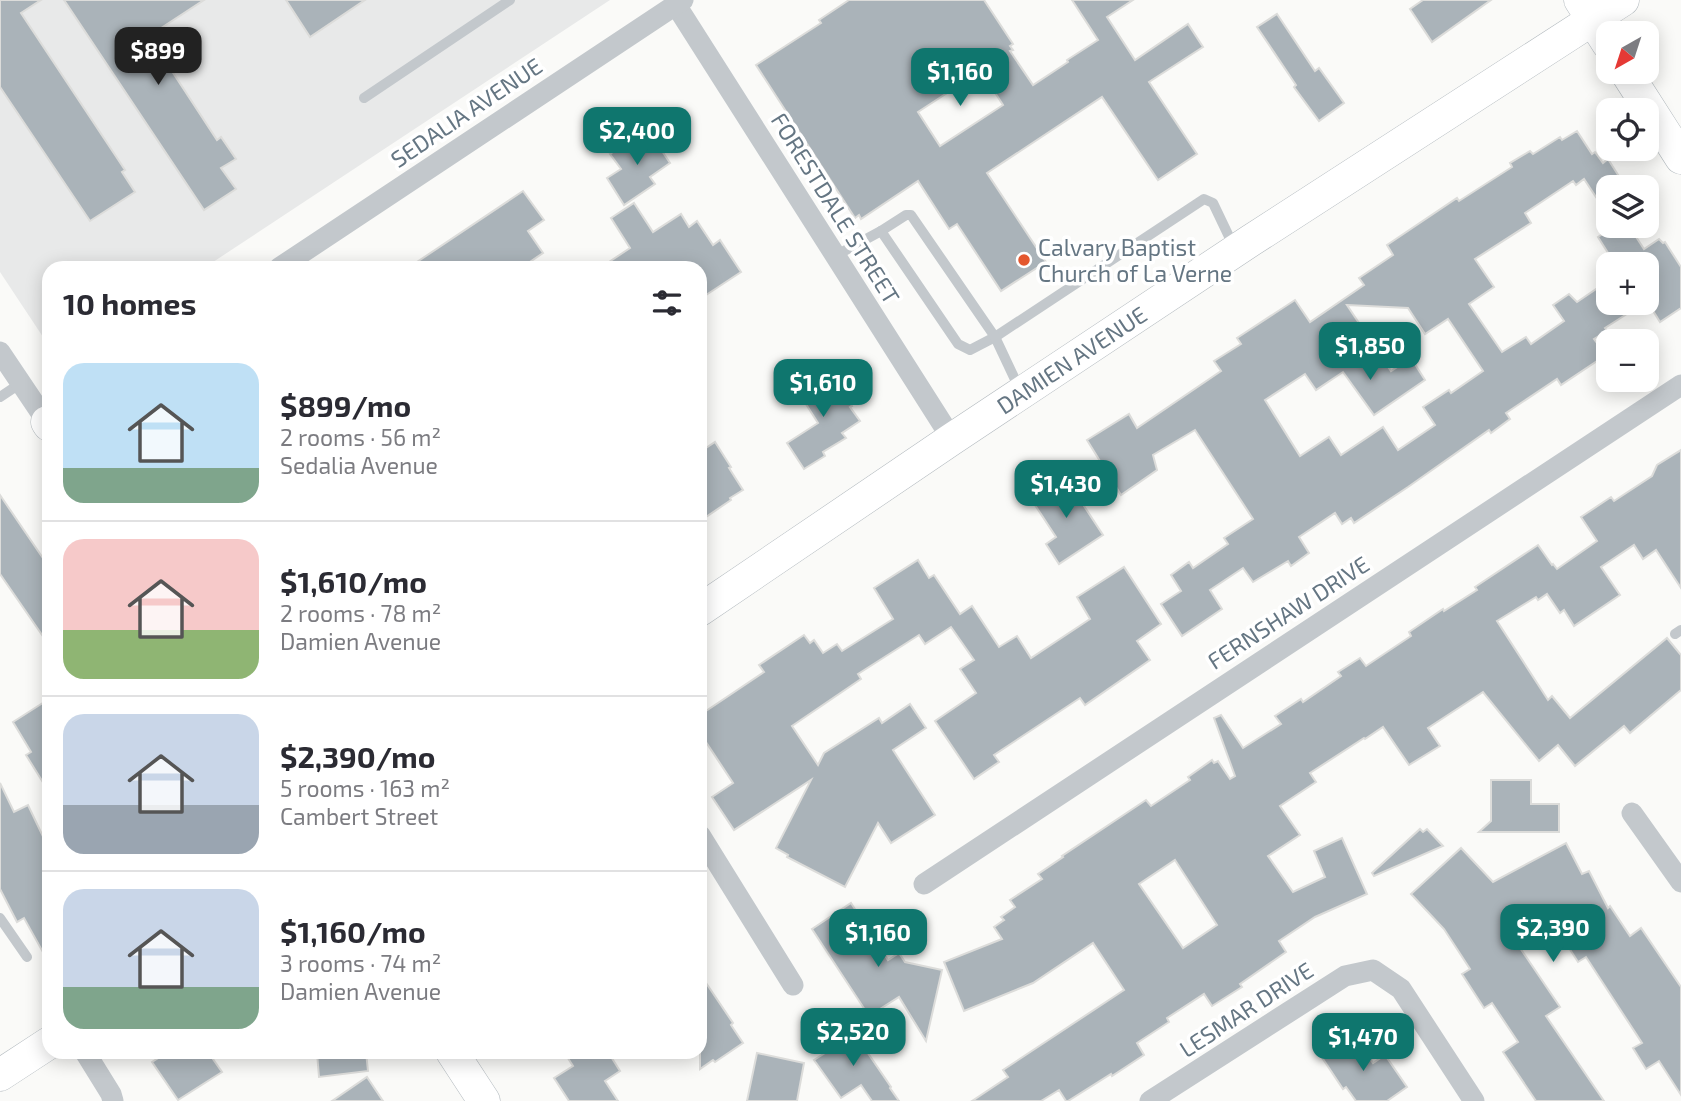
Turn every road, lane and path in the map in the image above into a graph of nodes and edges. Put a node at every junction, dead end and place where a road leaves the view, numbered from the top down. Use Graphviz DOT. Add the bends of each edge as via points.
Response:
graph roads {
  1 [pos="510,0"];
  2 [pos="1623,0"];
  3 [pos="679,2"];
  4 [pos="1594,21"];
  5 [pos="1634,84"];
  6 [pos="364,97"];
  7 [pos="1681,158"];
  8 [pos="881,231"];
  9 [pos="1236,250"];
  10 [pos="835,256"];
  11 [pos="290,261"];
  12 [pos="995,337"];
  13 [pos="0,352"];
  14 [pos="21,383"];
  15 [pos="1681,385"];
  16 [pos="1021,393"];
  17 [pos="0,397"];
  18 [pos="42,413"];
  19 [pos="952,439"];
  20 [pos="707,605"];
  21 [pos="1632,813"];
  22 [pos="707,846"];
  23 [pos="1681,882"];
  24 [pos="924,884"];
  25 [pos="0,918"];
  26 [pos="27,957"];
  27 [pos="793,985"];
  28 [pos="42,1048"];
  29 [pos="89,1059"];
  30 [pos="457,1059"];
  31 [pos="0,1075"];
  32 [pos="113,1101"];
  33 [pos="484,1101"];
  34 [pos="1150,1101"];
  35 [pos="1474,1101"];
  1 -- 6 [label="lane"];
  2 -- 4 [label="main road, DAMIEN AVENUE"];
  3 -- 10 [label="street, FORESTDALE STREET"];
  3 -- 11 [label="street, SEDALIA AVENUE"];
  4 -- 9 [label="main road, DAMIEN AVENUE"];
  5 -- 7 [label="main road"];
  8 -- 10 [label="lane"];
  8 -- 12 [label="lane" via="958,344 970,350"];
  8 -- 12 [label="lane" via="911,215"];
  9 -- 12 [label="lane" via="1213,204 1204,199"];
  9 -- 16 [label="main road, DAMIEN AVENUE"];
  10 -- 19 [label="street, FORESTDALE STREET"];
  12 -- 16 [label="lane"];
  13 -- 14 [label="street"];
  14 -- 17 [label="lane"];
  14 -- 18 [label="street"];
  15 -- 24 [label="street, FERNSHAW DRIVE"];
  16 -- 19 [label="main road, DAMIEN AVENUE"];
  19 -- 20 [label="main road, DAMIEN AVENUE"];
  21 -- 23 [label="street"];
  22 -- 27 [label="street"];
  25 -- 26 [label="lane"];
  28 -- 31 [label="main road"];
  29 -- 32 [label="street"];
  30 -- 33 [label="main road"];
  34 -- 35 [label="street, LESMAR DRIVE" via="1345,976 1373,970 1401,989"];
}
